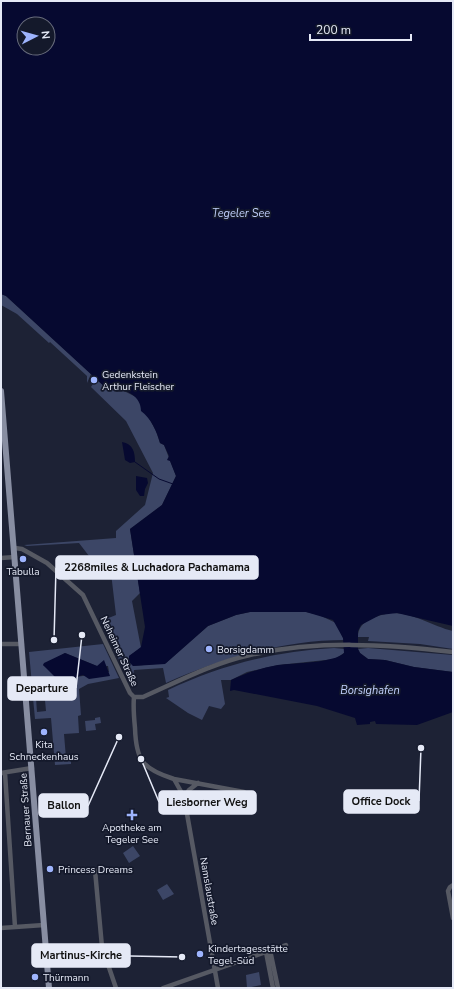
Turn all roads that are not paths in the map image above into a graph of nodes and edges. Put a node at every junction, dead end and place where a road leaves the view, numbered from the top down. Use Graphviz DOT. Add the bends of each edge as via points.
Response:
graph roads {
  1 [pos="1,391"];
  2 [pos="15,548"];
  3 [pos="15,557"];
  4 [pos="1,558"];
  5 [pos="1,644"];
  6 [pos="22,644"];
  7 [pos="453,652"];
  8 [pos="134,697"];
  9 [pos="32,768"];
  10 [pos="3,773"];
  11 [pos="174,779"];
  12 [pos="198,783"];
  13 [pos="244,792"];
  14 [pos="184,797"];
  15 [pos="95,870"];
  16 [pos="453,885"];
  17 [pos="453,918"];
  18 [pos="44,925"];
  19 [pos="15,927"];
  20 [pos="1,928"];
  21 [pos="286,945"];
  22 [pos="268,951"];
  23 [pos="215,970"];
  24 [pos="49,988"];
  25 [pos="116,988"];
  26 [pos="163,988"];
  27 [pos="218,988"];
  28 [pos="273,988"];
  29 [pos="278,988"];
  1 -- 2 [label="main road, Bernauer Straße"];
  2 -- 3 [label="main road, Bernauer Straße"];
  2 -- 8 [label="street, Neheimer Straße" via="22,549 47,563 80,592 88,603"];
  3 -- 4 [label="street"];
  3 -- 6 [label="main road, Bernauer Straße"];
  5 -- 6 [label="street"];
  6 -- 9 [label="main road, Bernauer Straße"];
  7 -- 8 [label="street" via="367,645 292,648 250,655 202,671 143,697"];
  8 -- 11 [label="street, Neheimer Straße" via="137,753 146,766"];
  9 -- 10 [label="street"];
  9 -- 18 [label="main road, Bernauer Straße"];
  10 -- 19 [label="street"];
  11 -- 12 [label="street, Neheimer Straße"];
  11 -- 14 [label="street, Namslaustraße"];
  12 -- 13 [label="street, Neheimer Straße"];
  12 -- 14 [label="street"];
  14 -- 23 [label="street, Namslaustraße"];
  15 -- 25 [label="street" via="102,947"];
  16 -- 17 [label="street" via="448,891"];
  18 -- 19 [label="street"];
  18 -- 24 [label="main road, Bernauer Straße"];
  19 -- 20 [label="street"];
  21 -- 22 [label="street"];
  22 -- 23 [label="street"];
  22 -- 28 [label="street"];
  22 -- 29 [label="street"];
  23 -- 26 [label="street"];
  23 -- 27 [label="street, Namslaustraße"];
}
